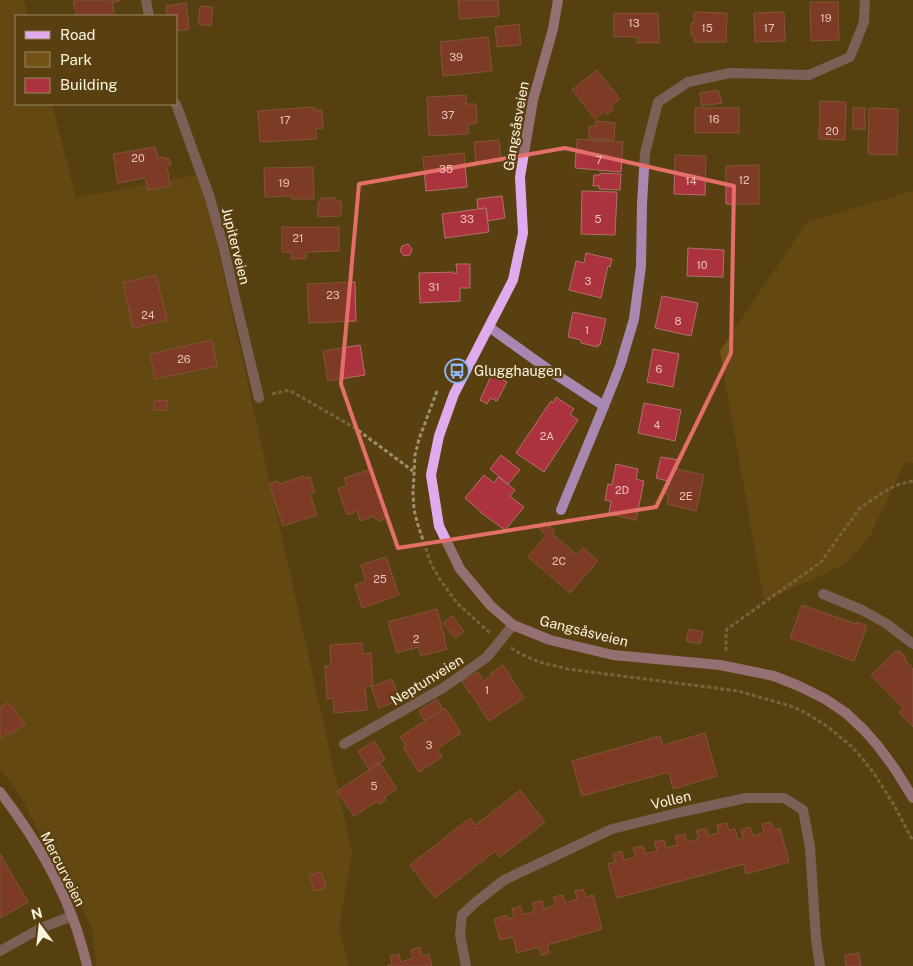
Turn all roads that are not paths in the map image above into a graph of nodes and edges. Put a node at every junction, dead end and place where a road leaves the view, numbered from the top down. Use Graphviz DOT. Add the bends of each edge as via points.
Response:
graph roads {
  1 [pos="146,0"];
  2 [pos="558,0"];
  3 [pos="865,0"];
  4 [pos="149,15"];
  5 [pos="176,105"];
  6 [pos="489,327"];
  7 [pos="259,398"];
  8 [pos="604,406"];
  9 [pos="561,510"];
  10 [pos="823,594"];
  11 [pos="513,626"];
  12 [pos="913,644"];
  13 [pos="344,744"];
  14 [pos="0,792"];
  15 [pos="913,798"];
  16 [pos="72,916"];
  17 [pos="0,951"];
  18 [pos="87,966"];
  19 [pos="466,966"];
  20 [pos="820,966"];
  1 -- 4 [label="street"];
  2 -- 6 [label="street, Gangsåsveien" via="532,100 520,176 523,233 513,280"];
  3 -- 8 [label="street" via="864,22 850,57 809,76 730,73 688,82 658,102 645,153 641,266 634,319"];
  5 -- 7 [label="street, Jupiterveien" via="210,198"];
  6 -- 8 [label="street"];
  6 -- 11 [label="street, Gangsåsveien" via="454,394 439,436 431,476 439,526 460,569"];
  8 -- 9 [label="street"];
  10 -- 12 [label="street" via="862,610"];
  11 -- 13 [label="street, Neptunveien" via="487,657 444,688"];
  11 -- 15 [label="street, Gangsåsveien" via="550,640 613,655 720,665 774,676 799,686 846,713 864,730 895,768"];
  14 -- 16 [label="street, Mercurveien" via="39,849"];
  16 -- 17 [label="street" via="40,928"];
  16 -- 18 [label="street, Mercurveien"];
  19 -- 20 [label="street, Vollen" via="460,935 462,915 504,880 612,829 746,798 784,798 802,810 810,847"];
}
